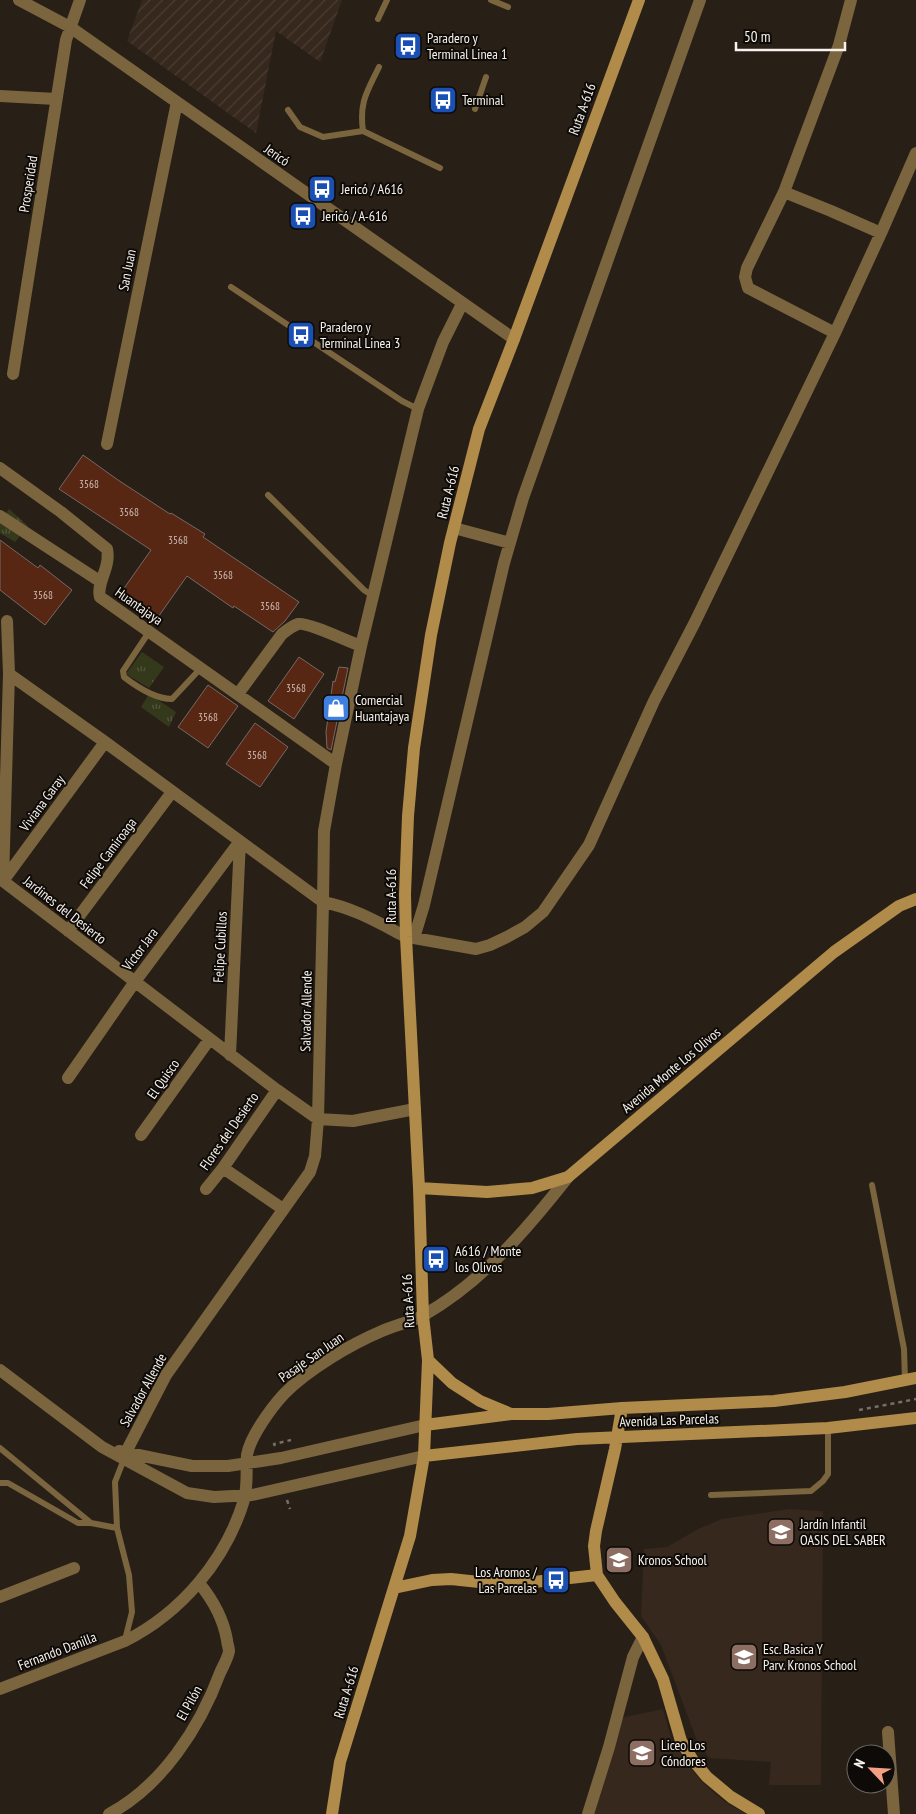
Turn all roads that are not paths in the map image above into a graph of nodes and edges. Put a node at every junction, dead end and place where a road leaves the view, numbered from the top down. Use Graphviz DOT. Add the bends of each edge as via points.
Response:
graph roads {
  1 [pos="19,0"];
  2 [pos="80,0"];
  3 [pos="387,0"];
  4 [pos="491,0"];
  5 [pos="638,0"];
  6 [pos="700,0"];
  7 [pos="851,0"];
  8 [pos="508,7"];
  9 [pos="378,19"];
  10 [pos="70,27"];
  11 [pos="379,67"];
  12 [pos="486,77"];
  13 [pos="0,96"];
  14 [pos="56,99"];
  15 [pos="177,102"];
  16 [pos="475,109"];
  17 [pos="288,110"];
  18 [pos="363,131"];
  19 [pos="916,153"];
  20 [pos="440,168"];
  21 [pos="784,192"];
  22 [pos="881,234"];
  23 [pos="231,287"];
  24 [pos="462,304"];
  25 [pos="835,333"];
  26 [pos="514,339"];
  27 [pos="13,374"];
  28 [pos="418,408"];
  29 [pos="108,444"];
  30 [pos="0,468"];
  31 [pos="268,495"];
  32 [pos="0,516"];
  33 [pos="454,528"];
  34 [pos="510,543"];
  35 [pos="102,582"];
  36 [pos="373,596"];
  37 [pos="7,620"];
  38 [pos="149,632"];
  39 [pos="361,646"];
  40 [pos="201,668"];
  41 [pos="9,674"];
  42 [pos="238,694"];
  43 [pos="105,742"];
  44 [pos="336,764"];
  45 [pos="172,792"];
  46 [pos="240,841"];
  47 [pos="3,881"];
  48 [pos="916,899"];
  49 [pos="323,902"];
  50 [pos="68,931"];
  51 [pos="410,938"];
  52 [pos="134,983"];
  53 [pos="209,1040"];
  54 [pos="230,1054"];
  55 [pos="68,1078"];
  56 [pos="276,1090"];
  57 [pos="414,1109"];
  58 [pos="318,1119"];
  59 [pos="141,1135"];
  60 [pos="223,1168"];
  61 [pos="568,1177"];
  62 [pos="872,1185"];
  63 [pos="419,1188"];
  64 [pos="206,1189"];
  65 [pos="284,1209"];
  66 [pos="423,1316"];
  67 [pos="428,1360"];
  68 [pos="0,1370"];
  69 [pos="910,1379"];
  70 [pos="622,1408"];
  71 [pos="511,1414"];
  72 [pos="916,1418"];
  73 [pos="426,1425"];
  74 [pos="828,1428"];
  75 [pos="618,1436"];
  76 [pos="0,1448"];
  77 [pos="125,1456"];
  78 [pos="424,1456"];
  79 [pos="247,1464"];
  80 [pos="0,1483"];
  81 [pos="711,1495"];
  82 [pos="244,1496"];
  83 [pos="91,1523"];
  84 [pos="117,1528"];
  85 [pos="74,1568"];
  86 [pos="598,1575"];
  87 [pos="199,1582"];
  88 [pos="394,1588"];
  89 [pos="0,1597"];
  90 [pos="644,1637"];
  91 [pos="125,1641"];
  92 [pos="0,1689"];
  93 [pos="888,1732"];
  94 [pos="109,1814"];
  95 [pos="332,1814"];
  96 [pos="588,1814"];
  97 [pos="759,1814"];
  98 [pos="894,1814"];
  1 -- 10 [label="street, Jericó"];
  2 -- 10 [label="street, Prosperidad"];
  3 -- 9 [label="lane"];
  4 -- 8 [label="lane"];
  5 -- 26 [label="main road, Ruta A-616"];
  6 -- 34 [label="street" via="523,498"];
  7 -- 21 [label="street" via="839,45"];
  10 -- 14 [label="street, Prosperidad"];
  10 -- 15 [label="street, Jericó"];
  11 -- 18 [label="lane" via="365,96 361,114"];
  12 -- 16 [label="lane"];
  13 -- 14 [label="street"];
  14 -- 27 [label="street, Prosperidad"];
  15 -- 24 [label="street, Jericó"];
  15 -- 29 [label="street, San Juan"];
  17 -- 18 [label="lane" via="300,127 323,137"];
  18 -- 20 [label="lane"];
  19 -- 22 [label="street"];
  21 -- 22 [label="street"];
  21 -- 25 [label="street" via="747,268 748,288"];
  22 -- 25 [label="street"];
  23 -- 28 [label="lane" via="402,401"];
  24 -- 26 [label="street, Jericó"];
  24 -- 28 [label="street" via="443,342"];
  25 -- 51 [label="street" via="654,701 589,845 543,912 507,937 476,949"];
  26 -- 33 [label="main road, Ruta A-616" via="479,429"];
  28 -- 36 [label="street"];
  30 -- 35 [label="street, Huantajaya" via="107,549 108,562"];
  31 -- 36 [label="lane"];
  32 -- 35 [label="street"];
  33 -- 34 [label="street"];
  33 -- 51 [label="main road, Ruta A-616" via="431,635 414,748 405,894"];
  34 -- 51 [label="street" via="424,905"];
  35 -- 38 [label="street, Huantajaya" via="98,591 100,597"];
  36 -- 39 [label="street"];
  37 -- 41 [label="street, Jardines del Desierto"];
  38 -- 40 [label="street, Huantajaya"];
  38 -- 40 [label="lane" via="122,674 134,684 172,699"];
  39 -- 42 [label="street" via="300,624 282,634"];
  39 -- 44 [label="street"];
  40 -- 42 [label="street, Huantajaya"];
  41 -- 43 [label="street"];
  41 -- 47 [label="street, Jardines del Desierto"];
  42 -- 44 [label="street, Huantajaya"];
  43 -- 45 [label="street"];
  43 -- 47 [label="street, Viviana Garay"];
  44 -- 49 [label="street" via="324,831"];
  45 -- 46 [label="street"];
  45 -- 50 [label="street, Felipe Camiroaga"];
  46 -- 49 [label="street"];
  46 -- 52 [label="street, Víctor Jara"];
  46 -- 54 [label="street, Felipe Cubillos"];
  47 -- 50 [label="street, Jardines del Desierto"];
  48 -- 61 [label="main road, Avenida Monte Los Olivos" via="899,906 834,952"];
  49 -- 51 [label="street" via="360,912"];
  49 -- 58 [label="street, Salvador Allende"];
  50 -- 52 [label="street, Jardines del Desierto"];
  51 -- 57 [label="main road, Ruta A-616"];
  52 -- 53 [label="street, Jardines del Desierto"];
  52 -- 55 [label="street, Víctor Jara"];
  53 -- 54 [label="street, Jardines del Desierto"];
  53 -- 59 [label="street, El Quisco"];
  54 -- 56 [label="street, Jardines del Desierto"];
  56 -- 58 [label="street, Jardines del Desierto"];
  56 -- 60 [label="street, Flores del Desierto"];
  57 -- 58 [label="street" via="353,1122"];
  57 -- 63 [label="main road, Ruta A-616"];
  58 -- 65 [label="street, Salvador Allende" via="310,1172"];
  60 -- 64 [label="street, Flores del Desierto"];
  60 -- 65 [label="street"];
  61 -- 63 [label="main road, Avenida Monte Los Olivos" via="532,1188 487,1192"];
  61 -- 66 [label="street, Pasaje San Juan" via="508,1247 462,1290"];
  62 -- 69 [label="lane"];
  63 -- 66 [label="main road, Ruta A-616"];
  65 -- 77 [label="street, Salvador Allende" via="166,1375"];
  66 -- 67 [label="main road, Ruta A-616"];
  66 -- 79 [label="street, Pasaje San Juan" via="381,1331 339,1353 302,1378 284,1394 252,1439"];
  67 -- 71 [label="main road" via="452,1383 480,1401"];
  67 -- 73 [label="main road, Ruta A-616"];
  68 -- 77 [label="street" via="102,1447"];
  69 -- 70 [label="main road, Avenida Las Parcelas" via="807,1398"];
  70 -- 71 [label="main road, Avenida Las Parcelas"];
  70 -- 75 [label="main road"];
  71 -- 73 [label="main road, Avenida Las Parcelas"];
  72 -- 74 [label="main road, Avenida Las Parcelas"];
  73 -- 78 [label="main road, Ruta A-616"];
  73 -- 79 [label="street"];
  74 -- 75 [label="main road, Avenida Las Parcelas"];
  74 -- 81 [label="lane" via="828,1474 811,1491"];
  75 -- 78 [label="main road, Avenida Las Parcelas" via="533,1442"];
  75 -- 86 [label="main road" via="596,1531 594,1546"];
  76 -- 83 [label="lane"];
  77 -- 79 [label="street" via="192,1466"];
  77 -- 82 [label="street" via="183,1492 214,1497"];
  77 -- 84 [label="lane" via="115,1482"];
  78 -- 82 [label="street"];
  78 -- 88 [label="main road, Ruta A-616" via="410,1536"];
  79 -- 82 [label="street, Pasaje San Juan"];
  80 -- 83 [label="lane" via="8,1483 78,1522"];
  82 -- 87 [label="street, Pasaje San Juan" via="229,1538"];
  83 -- 84 [label="lane"];
  84 -- 91 [label="lane" via="129,1575 132,1612"];
  85 -- 89 [label="street"];
  86 -- 88 [label="main road" via="507,1585 432,1580"];
  86 -- 90 [label="main road"];
  87 -- 91 [label="street, Pasaje San Juan" via="166,1614"];
  87 -- 94 [label="street, El Pilón" via="214,1602 224,1627 228,1651 213,1691 190,1734 161,1773 124,1806"];
  88 -- 95 [label="main road, Ruta A-616" via="340,1762"];
  90 -- 96 [label="street" via="633,1657"];
  90 -- 97 [label="main road" via="663,1679 681,1740 692,1759 731,1797"];
  91 -- 92 [label="street, Fernando Danilla"];
  93 -- 98 [label="street"];
}
